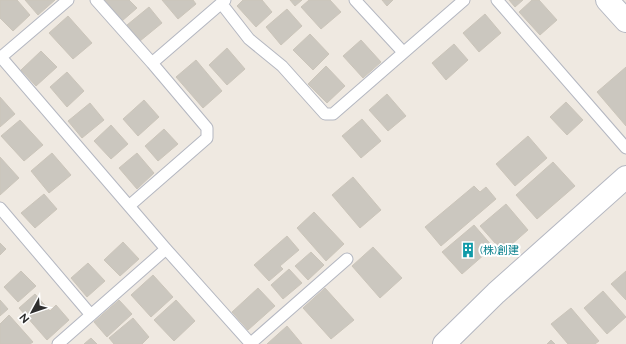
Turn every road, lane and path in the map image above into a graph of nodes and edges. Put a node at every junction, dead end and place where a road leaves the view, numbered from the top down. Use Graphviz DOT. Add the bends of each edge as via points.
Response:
graph roads {
  1 [pos="68,0"];
  2 [pos="96,0"];
  3 [pos="356,0"];
  4 [pos="464,0"];
  5 [pos="497,0"];
  6 [pos="608,0"];
  7 [pos="223,2"];
  8 [pos="626,21"];
  9 [pos="403,52"];
  10 [pos="0,57"];
  11 [pos="152,63"];
  12 [pos="626,148"];
  13 [pos="626,177"];
  14 [pos="129,206"];
  15 [pos="0,208"];
  16 [pos="166,249"];
  17 [pos="347,259"];
  18 [pos="91,315"];
  19 [pos="58,344"];
  20 [pos="250,344"];
  21 [pos="444,344"];
  1 -- 10 [label="lane"];
  2 -- 11 [label="lane"];
  3 -- 9 [label="lane"];
  4 -- 9 [label="lane"];
  5 -- 12 [label="lane"];
  6 -- 8 [label="street"];
  7 -- 9 [label="lane" via="249,39 282,66 325,114 333,114"];
  7 -- 11 [label="lane"];
  10 -- 14 [label="lane"];
  11 -- 14 [label="lane" via="207,128 207,138"];
  13 -- 21 [label="street" via="496,293"];
  14 -- 16 [label="lane"];
  15 -- 18 [label="lane"];
  16 -- 18 [label="lane"];
  16 -- 20 [label="lane"];
  17 -- 20 [label="lane"];
  18 -- 19 [label="lane"];
}
